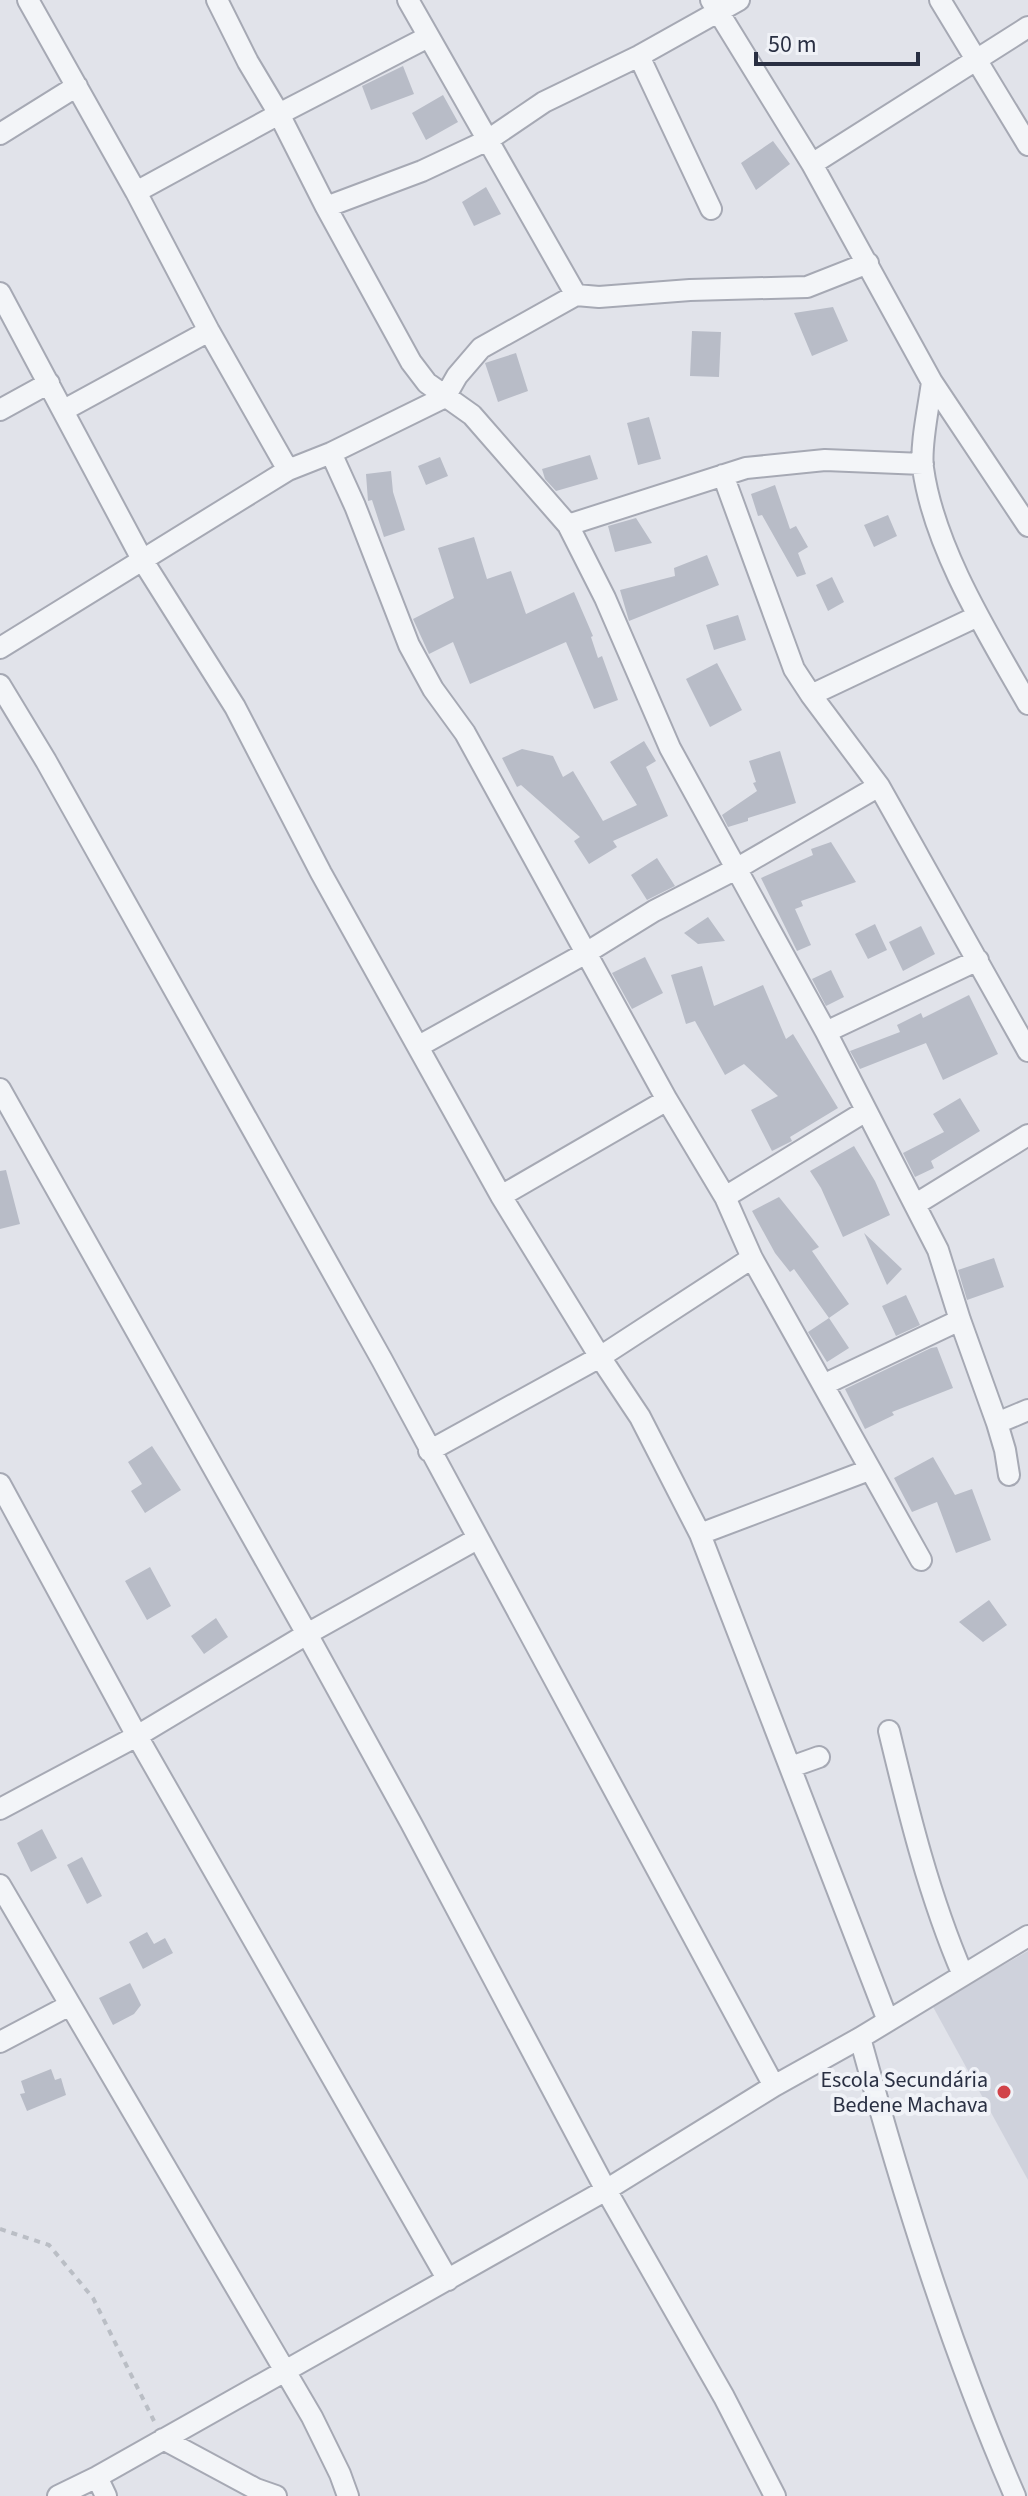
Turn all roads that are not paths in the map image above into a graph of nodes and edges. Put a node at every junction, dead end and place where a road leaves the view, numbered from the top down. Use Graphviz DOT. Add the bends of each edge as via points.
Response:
graph roads {
  1 [pos="28,0"];
  2 [pos="217,0"];
  3 [pos="408,0"];
  4 [pos="739,0"];
  5 [pos="940,0"];
  6 [pos="715,6"];
  7 [pos="1028,27"];
  8 [pos="428,37"];
  9 [pos="639,56"];
  10 [pos="977,59"];
  11 [pos="77,86"];
  12 [pos="279,114"];
  13 [pos="0,134"];
  14 [pos="488,140"];
  15 [pos="1028,145"];
  16 [pos="812,164"];
  17 [pos="136,192"];
  18 [pos="326,207"];
  19 [pos="711,209"];
  20 [pos="868,263"];
  21 [pos="0,293"];
  22 [pos="576,295"];
  23 [pos="209,331"];
  24 [pos="932,382"];
  25 [pos="49,383"];
  26 [pos="445,397"];
  27 [pos="0,410"];
  28 [pos="64,410"];
  29 [pos="331,453"];
  30 [pos="923,464"];
  31 [pos="288,470"];
  32 [pos="723,475"];
  33 [pos="568,525"];
  34 [pos="1028,526"];
  35 [pos="143,561"];
  36 [pos="978,616"];
  37 [pos="0,648"];
  38 [pos="0,685"];
  39 [pos="811,695"];
  40 [pos="1028,704"];
  41 [pos="879,786"];
  42 [pos="736,869"];
  43 [pos="586,953"];
  44 [pos="978,960"];
  45 [pos="826,1032"];
  46 [pos="419,1046"];
  47 [pos="1028,1051"];
  48 [pos="0,1089"];
  49 [pos="667,1100"];
  50 [pos="866,1111"];
  51 [pos="1028,1135"];
  52 [pos="501,1196"];
  53 [pos="725,1197"];
  54 [pos="916,1204"];
  55 [pos="752,1258"];
  56 [pos="960,1320"];
  57 [pos="600,1357"];
  58 [pos="825,1384"];
  59 [pos="1028,1410"];
  60 [pos="997,1423"];
  61 [pos="429,1451"];
  62 [pos="869,1470"];
  63 [pos="1009,1475"];
  64 [pos="0,1484"];
  65 [pos="700,1534"];
  66 [pos="477,1539"];
  67 [pos="921,1560"];
  68 [pos="307,1634"];
  69 [pos="889,1731"];
  70 [pos="137,1736"];
  71 [pos="819,1757"];
  72 [pos="791,1767"];
  73 [pos="0,1809"];
  74 [pos="0,1885"];
  75 [pos="1028,1936"];
  76 [pos="963,1975"];
  77 [pos="70,2005"];
  78 [pos="888,2021"];
  79 [pos="860,2038"];
  80 [pos="0,2042"];
  81 [pos="774,2086"];
  82 [pos="606,2190"];
  83 [pos="448,2280"];
  84 [pos="285,2370"];
  85 [pos="163,2439"];
  86 [pos="97,2477"];
  87 [pos="58,2496"];
  88 [pos="106,2496"];
  89 [pos="276,2496"];
  90 [pos="348,2496"];
  91 [pos="775,2496"];
  92 [pos="1015,2496"];
  1 -- 11 [label="street"];
  2 -- 12 [label="street"];
  3 -- 8 [label="street"];
  4 -- 6 [label="street"];
  5 -- 10 [label="street"];
  6 -- 9 [label="street"];
  6 -- 16 [label="street"];
  7 -- 10 [label="street"];
  8 -- 12 [label="street"];
  8 -- 14 [label="street"];
  9 -- 14 [label="street" via="544,102"];
  9 -- 19 [label="street"];
  10 -- 15 [label="street"];
  10 -- 16 [label="street"];
  11 -- 13 [label="street"];
  11 -- 17 [label="street"];
  12 -- 17 [label="street"];
  12 -- 18 [label="street"];
  14 -- 18 [label="street"];
  14 -- 22 [label="street"];
  16 -- 20 [label="street"];
  17 -- 23 [label="street"];
  18 -- 26 [label="street" via="411,362"];
  20 -- 22 [label="street" via="807,287"];
  20 -- 24 [label="street"];
  21 -- 25 [label="street"];
  22 -- 26 [label="street" via="481,348"];
  23 -- 28 [label="street"];
  23 -- 31 [label="street"];
  24 -- 30 [label="street"];
  24 -- 34 [label="street"];
  25 -- 27 [label="street"];
  25 -- 28 [label="street"];
  26 -- 29 [label="street"];
  26 -- 33 [label="street" via="472,415"];
  28 -- 35 [label="street"];
  29 -- 31 [label="street"];
  29 -- 43 [label="street" via="409,645 465,733"];
  30 -- 32 [label="street" via="825,460"];
  30 -- 36 [label="street" via="942,535"];
  31 -- 35 [label="street"];
  32 -- 33 [label="street"];
  32 -- 39 [label="street" via="794,669"];
  33 -- 42 [label="street" via="670,748"];
  35 -- 37 [label="street"];
  35 -- 46 [label="street" via="235,707"];
  36 -- 39 [label="street"];
  36 -- 40 [label="street"];
  38 -- 61 [label="street"];
  39 -- 41 [label="street"];
  41 -- 42 [label="street"];
  41 -- 44 [label="street"];
  42 -- 43 [label="street"];
  42 -- 45 [label="street"];
  43 -- 46 [label="street"];
  43 -- 49 [label="street"];
  44 -- 45 [label="street"];
  44 -- 47 [label="street"];
  45 -- 50 [label="street"];
  46 -- 52 [label="street"];
  48 -- 68 [label="street"];
  49 -- 52 [label="street"];
  49 -- 53 [label="street"];
  50 -- 53 [label="street"];
  50 -- 54 [label="street"];
  51 -- 54 [label="street"];
  52 -- 57 [label="street"];
  53 -- 55 [label="street"];
  54 -- 56 [label="street" via="938,1250"];
  55 -- 57 [label="street"];
  55 -- 58 [label="street"];
  56 -- 58 [label="street"];
  56 -- 60 [label="street"];
  57 -- 61 [label="street"];
  57 -- 65 [label="street" via="640,1417"];
  58 -- 62 [label="street"];
  59 -- 60 [label="street"];
  60 -- 63 [label="street"];
  61 -- 66 [label="street"];
  62 -- 65 [label="street"];
  62 -- 67 [label="street"];
  64 -- 70 [label="street"];
  65 -- 72 [label="street"];
  66 -- 68 [label="street"];
  66 -- 81 [label="street"];
  68 -- 70 [label="street"];
  68 -- 82 [label="street"];
  69 -- 76 [label="street" via="914,1838"];
  70 -- 73 [label="street"];
  70 -- 83 [label="street"];
  71 -- 72 [label="street"];
  72 -- 78 [label="street"];
  74 -- 77 [label="street"];
  75 -- 76 [label="street"];
  76 -- 78 [label="street"];
  77 -- 80 [label="street"];
  77 -- 84 [label="street"];
  78 -- 79 [label="street"];
  79 -- 81 [label="street"];
  79 -- 92 [label="street" via="900,2183 956,2350"];
  81 -- 82 [label="street"];
  82 -- 83 [label="street"];
  82 -- 91 [label="street"];
  83 -- 84 [label="street"];
  84 -- 85 [label="street"];
  84 -- 90 [label="street"];
  85 -- 86 [label="street"];
  85 -- 89 [label="street"];
  86 -- 87 [label="street"];
  86 -- 88 [label="street"];
}
